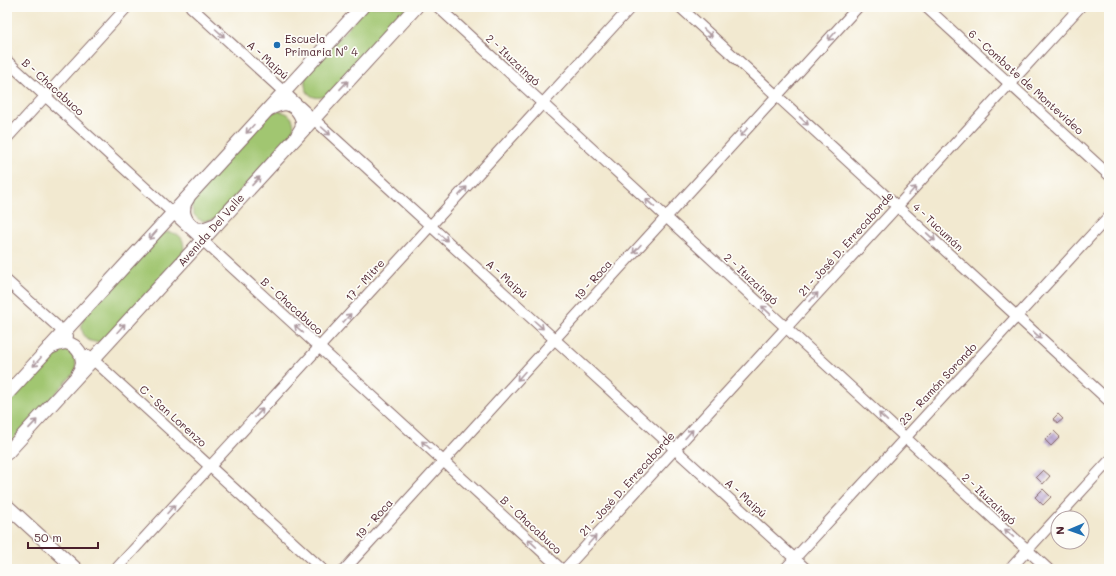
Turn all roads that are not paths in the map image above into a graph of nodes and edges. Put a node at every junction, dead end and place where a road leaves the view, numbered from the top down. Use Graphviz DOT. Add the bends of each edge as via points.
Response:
graph roads {
  1 [pos="127,7"];
  2 [pos="191,7"];
  3 [pos="362,7"];
  4 [pos="416,7"];
  5 [pos="438,7"];
  6 [pos="631,7"];
  7 [pos="680,7"];
  8 [pos="858,7"];
  9 [pos="926,7"];
  10 [pos="1080,7"];
  11 [pos="7,61"];
  12 [pos="1010,84"];
  13 [pos="284,92"];
  14 [pos="45,96"];
  15 [pos="777,96"];
  16 [pos="543,104"];
  17 [pos="269,108"];
  18 [pos="313,119"];
  19 [pos="297,136"];
  20 [pos="7,138"];
  21 [pos="1109,174"];
  22 [pos="188,196"];
  23 [pos="897,206"];
  24 [pos="173,213"];
  25 [pos="1109,216"];
  26 [pos="666,217"];
  27 [pos="217,224"];
  28 [pos="431,226"];
  29 [pos="202,240"];
  30 [pos="7,281"];
  31 [pos="1017,316"];
  32 [pos="786,328"];
  33 [pos="64,332"];
  34 [pos="555,339"];
  35 [pos="319,347"];
  36 [pos="49,348"];
  37 [pos="93,359"];
  38 [pos="78,376"];
  39 [pos="7,394"];
  40 [pos="1109,401"];
  41 [pos="906,438"];
  42 [pos="675,449"];
  43 [pos="7,452"];
  44 [pos="444,461"];
  45 [pos="1109,461"];
  46 [pos="210,466"];
  47 [pos="7,506"];
  48 [pos="1028,550"];
  49 [pos="794,559"];
  50 [pos="76,569"];
  51 [pos="116,569"];
  52 [pos="322,569"];
  53 [pos="345,569"];
  54 [pos="561,569"];
  55 [pos="565,569"];
  56 [pos="785,569"];
  57 [pos="806,569"];
  58 [pos="1010,569"];
  59 [pos="1048,569"];
  1 -- 14 [label="street"];
  2 -- 13 [label="street, A - Maipú, one-way"];
  3 -- 13 [label="street"];
  18 -- 4 [label="street, Avenida Del Valle, one-way"];
  5 -- 16 [label="street, 2 - Ituzaingó"];
  6 -- 16 [label="street, 17 - Mitre"];
  7 -- 15 [label="street, 4 - Tucumán, one-way"];
  8 -- 15 [label="street, 19 - Roca, one-way"];
  9 -- 12 [label="street, 6 - Combate de Montevideo"];
  10 -- 12 [label="street, 21 - José D. Errecaborde"];
  11 -- 14 [label="street, B - Chacabuco"];
  12 -- 21 [label="street, 6 - Combate de Montevideo"];
  23 -- 12 [label="street, 21 - José D. Errecaborde, one-way"];
  13 -- 17 [label="street"];
  13 -- 18 [label="street, A - Maipú"];
  14 -- 20 [label="street"];
  14 -- 24 [label="street, B - Chacabuco"];
  15 -- 23 [label="street, 4 - Tucumán, one-way"];
  15 -- 26 [label="street, 19 - Roca, one-way"];
  26 -- 16 [label="street, 2 - Ituzaingó, one-way"];
  28 -- 16 [label="street, 17 - Mitre, one-way"];
  17 -- 19 [label="street" via="287,104 296,109 302,116 302,126"];
  17 -- 22 [label="street, one-way"];
  18 -- 19 [label="street, Avenida Del Valle"];
  18 -- 28 [label="street, A - Maipú, one-way"];
  27 -- 19 [label="street, Avenida Del Valle, one-way"];
  22 -- 24 [label="street"];
  22 -- 27 [label="street" via="183,207 184,217 190,224 198,229"];
  23 -- 31 [label="street, 4 - Tucumán, one-way"];
  32 -- 23 [label="street, 21 - José D. Errecaborde, one-way"];
  24 -- 29 [label="street, B - Chacabuco"];
  24 -- 33 [label="street, one-way"];
  25 -- 31 [label="street, 23 - Ramón Sorondo"];
  32 -- 26 [label="street, 2 - Ituzaingó, one-way"];
  26 -- 34 [label="street, 19 - Roca, one-way"];
  27 -- 29 [label="street, Avenida Del Valle"];
  28 -- 34 [label="street, A - Maipú, one-way"];
  35 -- 28 [label="street, 17 - Mitre, one-way"];
  35 -- 29 [label="street, B - Chacabuco, one-way"];
  37 -- 29 [label="street, Avenida Del Valle, one-way"];
  30 -- 33 [label="street, C - San Lorenzo"];
  31 -- 40 [label="street, 4 - Tucumán, one-way"];
  31 -- 41 [label="street, 23 - Ramón Sorondo"];
  41 -- 32 [label="street, 2 - Ituzaingó, one-way"];
  42 -- 32 [label="street, 21 - José D. Errecaborde, one-way"];
  33 -- 36 [label="street"];
  33 -- 37 [label="street, C - San Lorenzo"];
  34 -- 42 [label="street, A - Maipú"];
  34 -- 44 [label="street, 19 - Roca, one-way"];
  44 -- 35 [label="street, B - Chacabuco, one-way"];
  46 -- 35 [label="street, 17 - Mitre, one-way"];
  36 -- 38 [label="street" via="67,343 76,348 82,355"];
  36 -- 39 [label="street, one-way"];
  37 -- 38 [label="street, Avenida Del Valle"];
  37 -- 46 [label="street, C - San Lorenzo"];
  43 -- 38 [label="street, Avenida Del Valle, one-way"];
  48 -- 41 [label="street, 2 - Ituzaingó, one-way"];
  41 -- 49 [label="street, 23 - Ramón Sorondo"];
  42 -- 49 [label="street, A - Maipú"];
  55 -- 42 [label="street, 21 - José D. Errecaborde, one-way"];
  44 -- 53 [label="street, 19 - Roca"];
  54 -- 44 [label="street, B - Chacabuco, one-way"];
  45 -- 48 [label="street"];
  51 -- 46 [label="street, 17 - Mitre, one-way"];
  46 -- 52 [label="street, C - San Lorenzo"];
  47 -- 50 [label="street"];
  48 -- 58 [label="street"];
  48 -- 59 [label="street, 2 - Ituzaingó"];
  49 -- 56 [label="street, 23 - Ramón Sorondo"];
  49 -- 57 [label="street, A - Maipú"];
}
